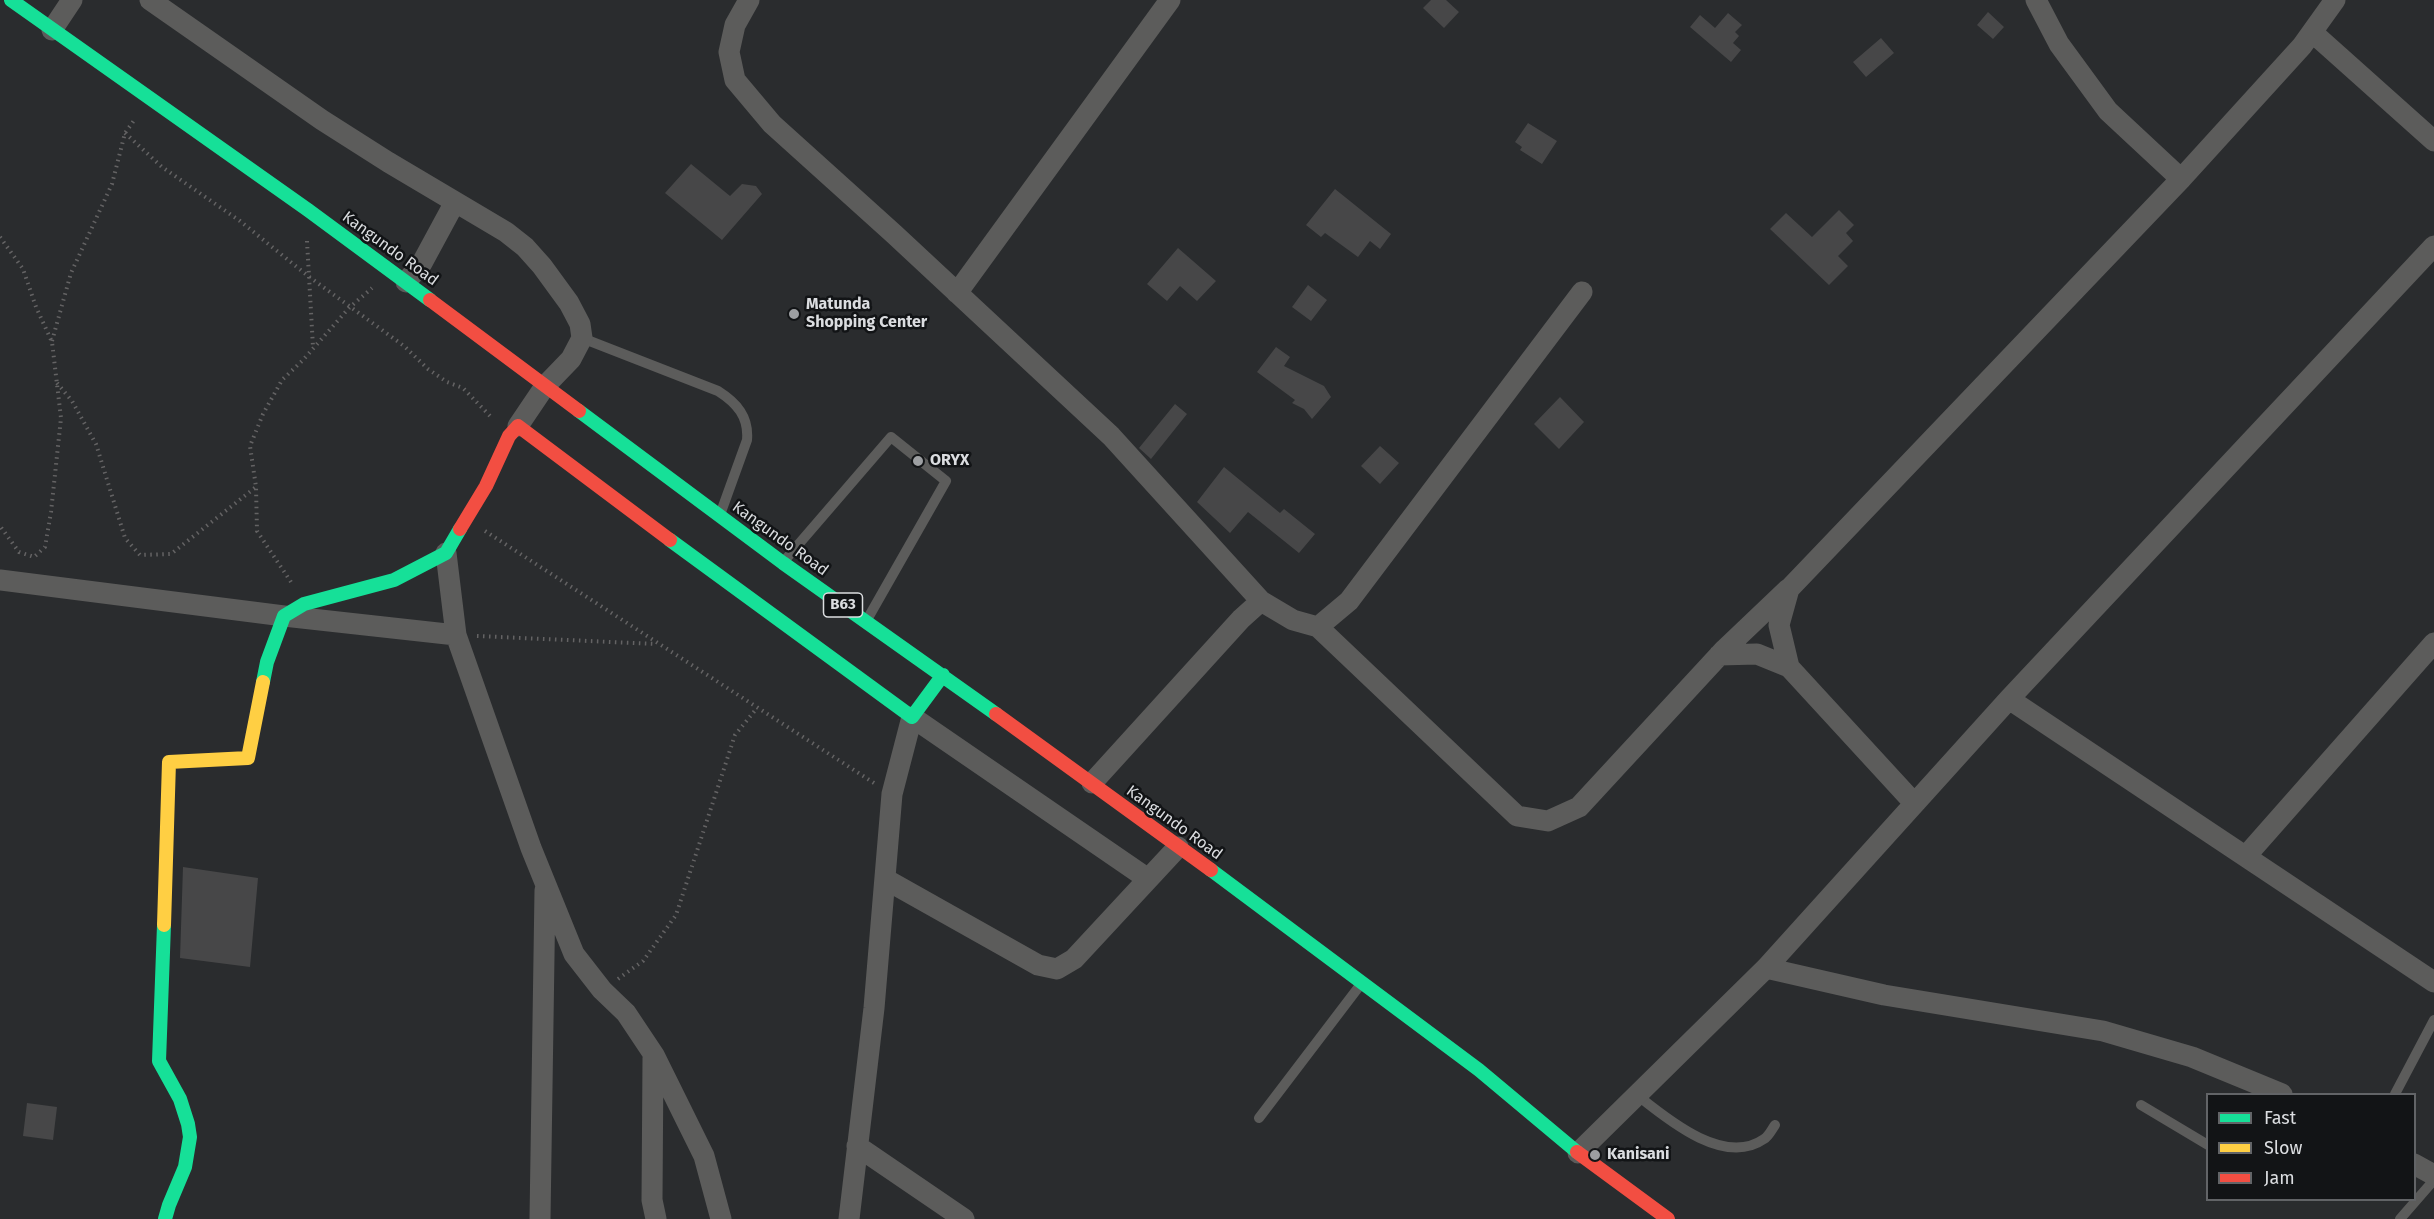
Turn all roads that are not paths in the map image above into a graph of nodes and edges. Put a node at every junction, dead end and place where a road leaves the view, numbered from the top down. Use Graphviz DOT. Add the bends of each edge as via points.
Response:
graph roads {
  1 [pos="10,0"];
  2 [pos="72,0"];
  3 [pos="150,0"];
  4 [pos="749,0"];
  5 [pos="1170,0"];
  6 [pos="2036,0"];
  7 [pos="2335,0"];
  8 [pos="52,30"];
  9 [pos="2312,32"];
  10 [pos="2434,141"];
  11 [pos="2181,179"];
  12 [pos="455,202"];
  13 [pos="2434,246"];
  14 [pos="399,276"];
  15 [pos="1582,292"];
  16 [pos="957,293"];
  17 [pos="582,338"];
  18 [pos="545,386"];
  19 [pos="518,426"];
  20 [pos="720,515"];
  21 [pos="446,554"];
  22 [pos="783,562"];
  23 [pos="0,580"];
  24 [pos="1789,589"];
  25 [pos="1261,601"];
  26 [pos="284,616"];
  27 [pos="866,621"];
  28 [pos="1318,627"];
  29 [pos="456,635"];
  30 [pos="2434,643"];
  31 [pos="1719,655"];
  32 [pos="1789,667"];
  33 [pos="943,675"];
  34 [pos="2009,699"];
  35 [pos="912,717"];
  36 [pos="1092,783"];
  37 [pos="1914,803"];
  38 [pos="1178,847"];
  39 [pos="2246,856"];
  40 [pos="885,879"];
  41 [pos="1148,879"];
  42 [pos="545,882"];
  43 [pos="1766,968"];
  44 [pos="1362,982"];
  45 [pos="2434,982"];
  46 [pos="2434,1020"];
  47 [pos="654,1055"];
  48 [pos="2277,1093"];
  49 [pos="2396,1093"];
  50 [pos="1637,1095"];
  51 [pos="2141,1105"];
  52 [pos="1259,1118"];
  53 [pos="1775,1125"];
  54 [pos="2206,1144"];
  55 [pos="857,1146"];
  56 [pos="1578,1153"];
  57 [pos="2416,1165"];
  58 [pos="2434,1178"];
  59 [pos="2416,1200"];
  60 [pos="2415,1201"];
  61 [pos="1664,1218"];
  62 [pos="165,1219"];
  63 [pos="540,1219"];
  64 [pos="656,1219"];
  65 [pos="721,1219"];
  66 [pos="849,1219"];
  67 [pos="964,1219"];
  68 [pos="2400,1219"];
  1 -- 8 [label="main road, Kangundo Road / B63"];
  2 -- 8 [label="street"];
  3 -- 12 [label="street" via="322,120"];
  4 -- 16 [label="street" via="735,25 729,52 735,80 772,124"];
  5 -- 16 [label="street"];
  6 -- 11 [label="street" via="2059,44 2108,111"];
  7 -- 9 [label="street"];
  8 -- 14 [label="main road, Kangundo Road / B63"];
  9 -- 10 [label="street"];
  9 -- 11 [label="street"];
  11 -- 24 [label="street"];
  12 -- 14 [label="street" via="422,263"];
  12 -- 17 [label="street" via="525,247 569,303"];
  13 -- 34 [label="street"];
  14 -- 18 [label="main road, Kangundo Road / B63"];
  15 -- 28 [label="street" via="1353,595"];
  16 -- 25 [label="street" via="1112,436"];
  17 -- 18 [label="street" via="572,358"];
  17 -- 20 [label="lane" via="718,391 741,411 748,428 747,440"];
  18 -- 19 [label="street"];
  18 -- 20 [label="main road, Kangundo Road / B63"];
  19 -- 21 [label="main road"];
  19 -- 35 [label="main road"];
  20 -- 22 [label="main road, Kangundo Road / B63"];
  21 -- 26 [label="main road" via="394,580 304,604"];
  21 -- 29 [label="street"];
  22 -- 27 [label="main road, Kangundo Road / B63"];
  22 -- 27 [label="lane" via="891,437 946,481"];
  23 -- 26 [label="street"];
  24 -- 31 [label="street"];
  24 -- 32 [label="street" via="1779,625"];
  25 -- 28 [label="street" via="1293,620"];
  25 -- 36 [label="street"];
  26 -- 29 [label="street"];
  26 -- 62 [label="main road" via="267,662 248,758 169,762 159,1061 180,1094 192,1130 186,1166 167,1204"];
  27 -- 33 [label="main road, Kangundo Road / B63"];
  28 -- 31 [label="street" via="1517,816 1548,821 1580,807"];
  29 -- 42 [label="street"];
  30 -- 39 [label="street"];
  31 -- 32 [label="street" via="1757,654"];
  32 -- 37 [label="street"];
  33 -- 35 [label="main road"];
  33 -- 36 [label="main road, Kangundo Road / B63"];
  34 -- 37 [label="street"];
  34 -- 39 [label="street"];
  35 -- 40 [label="street" via="892,794"];
  35 -- 41 [label="street"];
  36 -- 38 [label="main road, Kangundo Road / B63"];
  37 -- 43 [label="street"];
  38 -- 41 [label="street"];
  38 -- 44 [label="main road, Kangundo Road / B63"];
  39 -- 45 [label="street"];
  40 -- 41 [label="street" via="1038,965 1057,969 1074,959"];
  40 -- 55 [label="street"];
  42 -- 47 [label="street" via="574,954 626,1013"];
  42 -- 63 [label="street"];
  43 -- 48 [label="street" via="1884,995 2103,1031 2192,1057"];
  43 -- 50 [label="street"];
  44 -- 52 [label="lane"];
  44 -- 56 [label="main road, Kangundo Road / B63" via="1479,1070"];
  46 -- 49 [label="lane"];
  47 -- 64 [label="street" via="652,1200"];
  47 -- 65 [label="street" via="704,1156"];
  50 -- 53 [label="lane" via="1671,1122 1726,1147 1742,1148 1757,1143"];
  50 -- 56 [label="street"];
  51 -- 54 [label="lane"];
  55 -- 66 [label="street"];
  55 -- 67 [label="street"];
  56 -- 61 [label="main road, Kangundo Road / B63"];
  57 -- 58 [label="street"];
  58 -- 59 [label="lane"];
  60 -- 68 [label="lane"];
}
